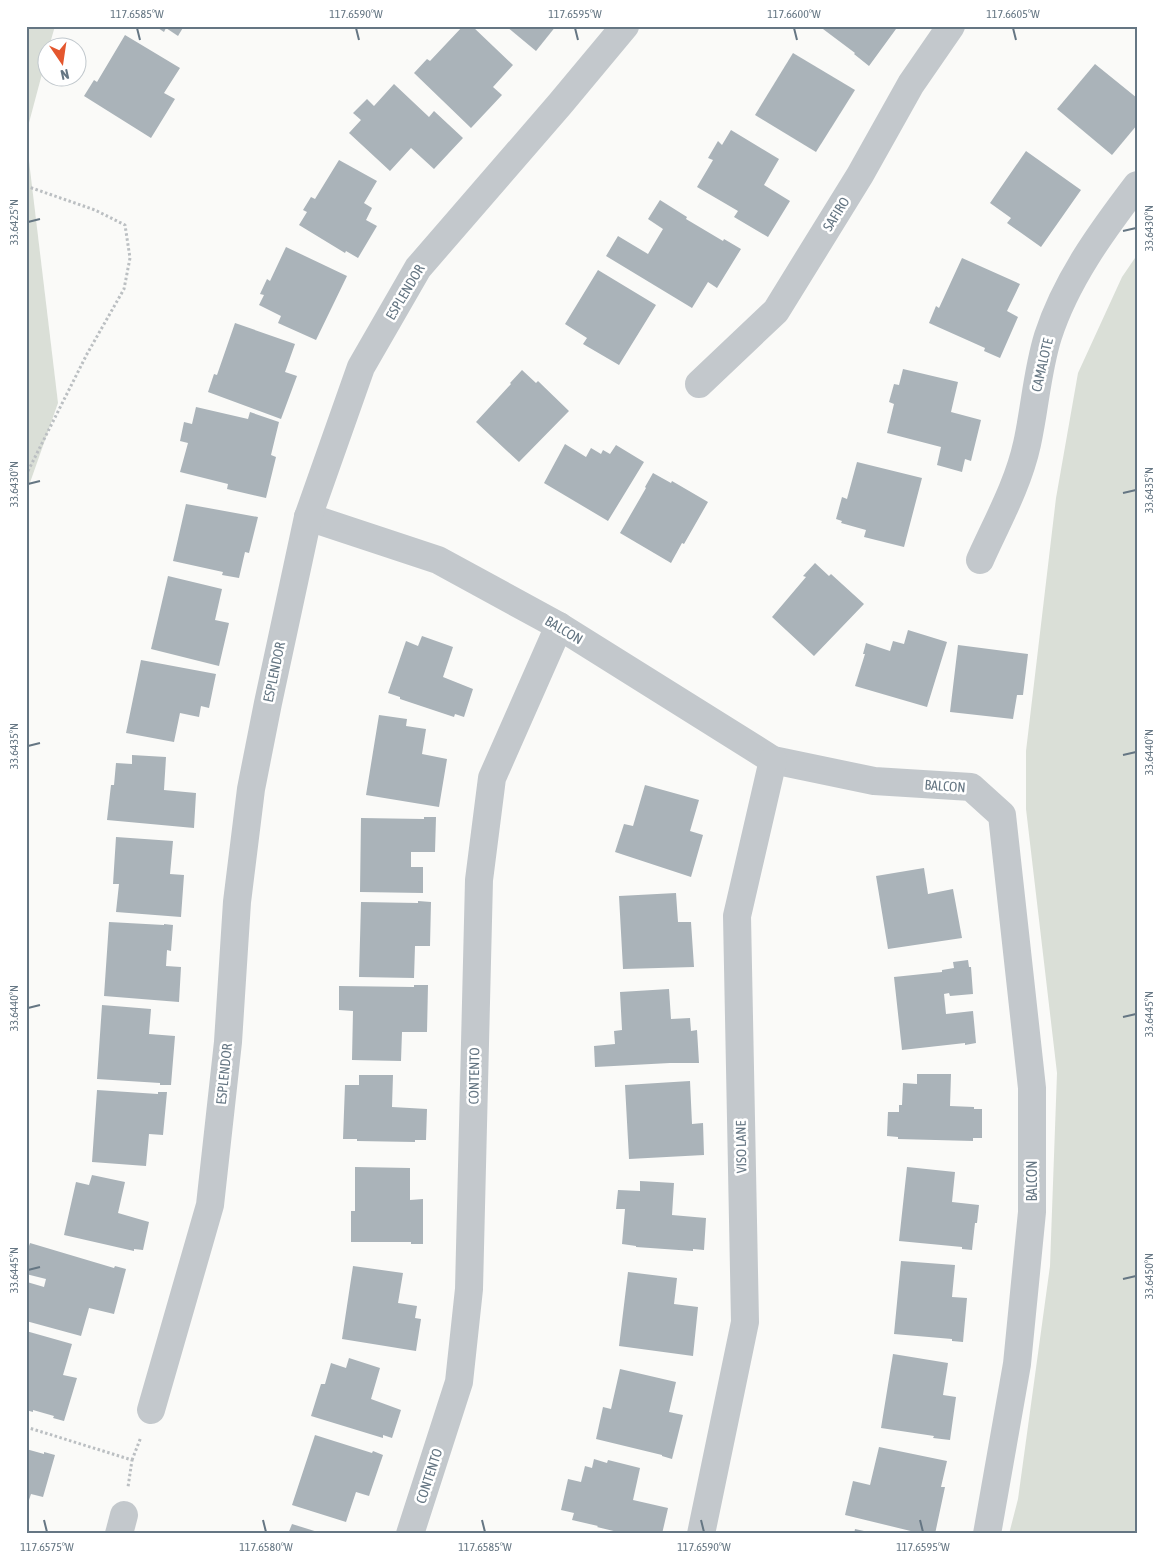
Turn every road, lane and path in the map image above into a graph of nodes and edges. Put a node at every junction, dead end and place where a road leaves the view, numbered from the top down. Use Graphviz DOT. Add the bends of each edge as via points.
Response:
graph roads {
  1 [pos="625,26"];
  2 [pos="951,26"];
  3 [pos="1137,185"];
  4 [pos="26,186"];
  5 [pos="699,384"];
  6 [pos="26,475"];
  7 [pos="308,517"];
  8 [pos="980,560"];
  9 [pos="559,626"];
  10 [pos="773,760"];
  11 [pos="151,1410"];
  12 [pos="26,1427"];
  13 [pos="122,1524"];
  14 [pos="410,1534"];
  15 [pos="701,1534"];
  16 [pos="987,1534"];
  1 -- 7 [label="street, ESPLENDOR" via="418,268 361,367"];
  2 -- 5 [label="street, SAFIRO" via="912,84 860,176 776,311"];
  3 -- 8 [label="street, CAMALOTE" via="1100,235 1048,335 1028,444 1016,482"];
  4 -- 6 [label="path" via="95,210 125,225 130,258 124,290 87,354"];
  7 -- 9 [label="street, BALCON" via="438,560"];
  7 -- 11 [label="street, ESPLENDOR" via="251,789 237,902 228,1042 210,1205"];
  9 -- 10 [label="street, BALCON"];
  9 -- 14 [label="street, CONTENTO" via="492,778 479,880 469,1289 459,1382"];
  10 -- 15 [label="street, VISO LANE" via="738,916 744,1322"];
  10 -- 16 [label="street, BALCON" via="874,781 971,787 1002,815 1032,1088 1032,1212 1018,1364"];
  12 -- 13 [label="path" via="132,1460"];
}
